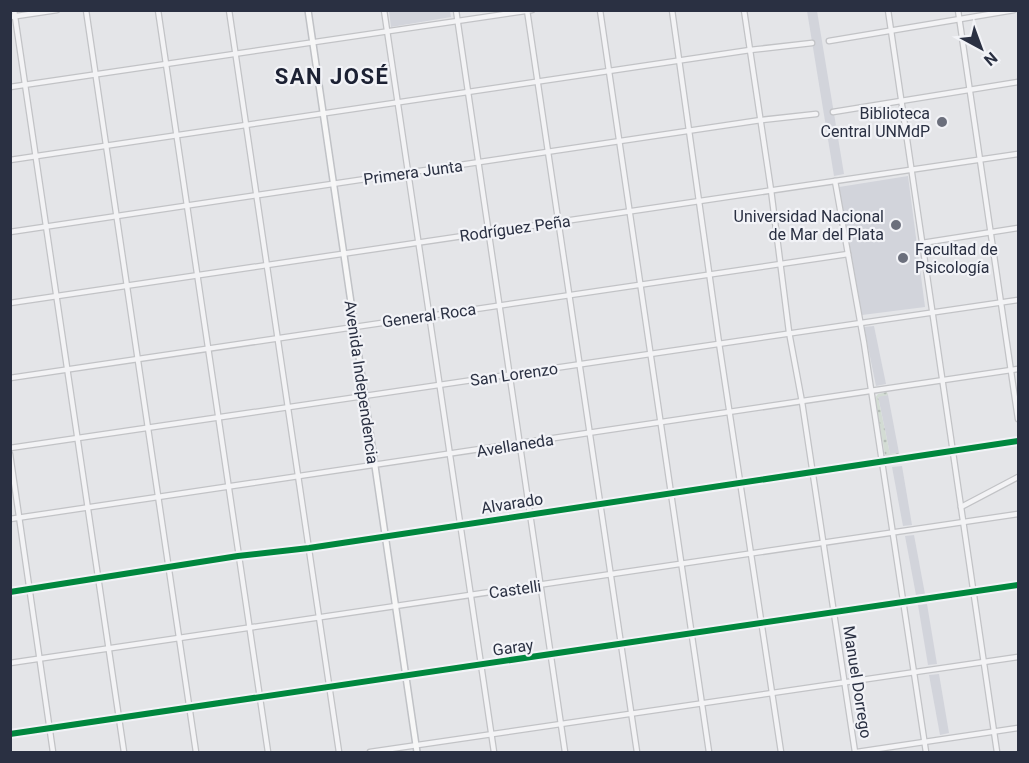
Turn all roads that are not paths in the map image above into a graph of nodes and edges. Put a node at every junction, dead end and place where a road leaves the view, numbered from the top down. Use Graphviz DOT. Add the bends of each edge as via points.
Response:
graph roads {
  1 [pos="57,10"];
  2 [pos="86,10"];
  3 [pos="158,10"];
  4 [pos="230,10"];
  5 [pos="308,10"];
  6 [pos="384,10"];
  7 [pos="456,10"];
  8 [pos="600,10"];
  9 [pos="672,10"];
  10 [pos="744,10"];
  11 [pos="888,10"];
  12 [pos="958,10"];
  13 [pos="1014,10"];
  14 [pos="529,11"];
  15 [pos="13,15"];
  16 [pos="959,19"];
  17 [pos="458,21"];
  18 [pos="891,31"];
  19 [pos="387,32"];
  20 [pos="829,41"];
  21 [pos="313,43"];
  22 [pos="812,43"];
  23 [pos="750,50"];
  24 [pos="236,54"];
  25 [pos="679,60"];
  26 [pos="166,64"];
  27 [pos="609,70"];
  28 [pos="96,75"];
  29 [pos="538,81"];
  30 [pos="1018,82"];
  31 [pos="26,85"];
  32 [pos="10,87"];
  33 [pos="970,90"];
  34 [pos="468,92"];
  35 [pos="901,100"];
  36 [pos="397,102"];
  37 [pos="833,112"];
  38 [pos="323,113"];
  39 [pos="816,114"];
  40 [pos="761,120"];
  41 [pos="246,125"];
  42 [pos="689,131"];
  43 [pos="176,134"];
  44 [pos="619,141"];
  45 [pos="106,145"];
  46 [pos="548,152"];
  47 [pos="1018,154"];
  48 [pos="36,156"];
  49 [pos="10,159"];
  50 [pos="980,160"];
  51 [pos="478,162"];
  52 [pos="912,170"];
  53 [pos="408,173"];
  54 [pos="835,181"];
  55 [pos="333,184"];
  56 [pos="771,190"];
  57 [pos="257,195"];
  58 [pos="700,201"];
  59 [pos="187,206"];
  60 [pos="630,211"];
  61 [pos="117,216"];
  62 [pos="559,222"];
  63 [pos="46,226"];
  64 [pos="1018,228"];
  65 [pos="10,232"];
  66 [pos="489,232"];
  67 [pos="991,233"];
  68 [pos="418,243"];
  69 [pos="922,243"];
  70 [pos="344,254"];
  71 [pos="848,254"];
  72 [pos="780,264"];
  73 [pos="267,265"];
  74 [pos="711,274"];
  75 [pos="197,275"];
  76 [pos="127,285"];
  77 [pos="640,285"];
  78 [pos="569,295"];
  79 [pos="57,296"];
  80 [pos="1018,300"];
  81 [pos="1001,302"];
  82 [pos="10,303"];
  83 [pos="499,305"];
  84 [pos="932,312"];
  85 [pos="429,316"];
  86 [pos="860,322"];
  87 [pos="354,326"];
  88 [pos="789,332"];
  89 [pos="278,338"];
  90 [pos="719,343"];
  91 [pos="208,348"];
  92 [pos="650,354"];
  93 [pos="138,358"];
  94 [pos="580,364"];
  95 [pos="68,369"];
  96 [pos="1018,369"];
  97 [pos="1011,370"];
  98 [pos="510,375"];
  99 [pos="10,378"];
  100 [pos="942,381"];
  101 [pos="439,385"];
  102 [pos="872,392"];
  103 [pos="365,396"];
  104 [pos="802,402"];
  105 [pos="288,407"];
  106 [pos="731,412"];
  107 [pos="218,418"];
  108 [pos="1018,419"];
  109 [pos="660,423"];
  110 [pos="148,428"];
  111 [pos="590,434"];
  112 [pos="78,438"];
  113 [pos="1018,441"];
  114 [pos="520,444"];
  115 [pos="10,448"];
  116 [pos="952,451"];
  117 [pos="10,454"];
  118 [pos="450,454"];
  119 [pos="882,462"];
  120 [pos="374,466"];
  121 [pos="812,472"];
  122 [pos="299,477"];
  123 [pos="1018,477"];
  124 [pos="741,483"];
  125 [pos="228,487"];
  126 [pos="670,494"];
  127 [pos="159,498"];
  128 [pos="600,504"];
  129 [pos="960,507"];
  130 [pos="88,508"];
  131 [pos="530,514"];
  132 [pos="1018,514"];
  133 [pos="20,518"];
  134 [pos="10,519"];
  135 [pos="963,522"];
  136 [pos="460,525"];
  137 [pos="894,532"];
  138 [pos="385,536"];
  139 [pos="823,543"];
  140 [pos="309,548"];
  141 [pos="752,554"];
  142 [pos="238,556"];
  143 [pos="681,564"];
  144 [pos="169,569"];
  145 [pos="610,574"];
  146 [pos="99,579"];
  147 [pos="541,585"];
  148 [pos="1018,585"];
  149 [pos="31,589"];
  150 [pos="10,592"];
  151 [pos="973,592"];
  152 [pos="470,595"];
  153 [pos="904,602"];
  154 [pos="396,606"];
  155 [pos="834,613"];
  156 [pos="320,618"];
  157 [pos="762,624"];
  158 [pos="249,628"];
  159 [pos="692,634"];
  160 [pos="180,639"];
  161 [pos="621,645"];
  162 [pos="109,649"];
  163 [pos="551,655"];
  164 [pos="1018,657"];
  165 [pos="40,659"];
  166 [pos="984,662"];
  167 [pos="10,663"];
  168 [pos="481,665"];
  169 [pos="913,672"];
  170 [pos="406,676"];
  171 [pos="845,682"];
  172 [pos="330,687"];
  173 [pos="773,693"];
  174 [pos="260,698"];
  175 [pos="702,703"];
  176 [pos="190,708"];
  177 [pos="631,714"];
  178 [pos="119,718"];
  179 [pos="561,724"];
  180 [pos="50,729"];
  181 [pos="1018,729"];
  182 [pos="994,732"];
  183 [pos="10,734"];
  184 [pos="491,735"];
  185 [pos="924,742"];
  186 [pos="416,746"];
  187 [pos="53,753"];
  188 [pos="124,753"];
  189 [pos="196,753"];
  190 [pos="268,753"];
  191 [pos="339,753"];
  192 [pos="370,753"];
  193 [pos="417,753"];
  194 [pos="494,753"];
  195 [pos="566,753"];
  196 [pos="637,753"];
  197 [pos="709,753"];
  198 [pos="782,753"];
  199 [pos="856,753"];
  200 [pos="926,753"];
  201 [pos="997,753"];
  1 -- 15 [label="street"];
  2 -- 28 [label="street"];
  3 -- 26 [label="street"];
  4 -- 24 [label="street"];
  5 -- 21 [label="main road, Avenida Independencia"];
  6 -- 19 [label="street"];
  7 -- 17 [label="street"];
  8 -- 27 [label="street"];
  9 -- 25 [label="street"];
  10 -- 23 [label="street, Manuel Dorrego"];
  11 -- 18 [label="street"];
  12 -- 16 [label="street"];
  13 -- 16 [label="street"];
  14 -- 17 [label="street"];
  14 -- 29 [label="street"];
  15 -- 31 [label="street"];
  16 -- 18 [label="street"];
  16 -- 33 [label="street"];
  17 -- 19 [label="street"];
  17 -- 34 [label="street"];
  18 -- 20 [label="street"];
  18 -- 35 [label="street"];
  19 -- 21 [label="street"];
  19 -- 36 [label="street"];
  21 -- 24 [label="street"];
  21 -- 38 [label="main road, Avenida Independencia"];
  22 -- 23 [label="street"];
  23 -- 25 [label="street"];
  23 -- 40 [label="street, Manuel Dorrego"];
  24 -- 26 [label="street"];
  24 -- 41 [label="street"];
  25 -- 27 [label="street"];
  25 -- 42 [label="street"];
  26 -- 28 [label="street"];
  26 -- 43 [label="street"];
  27 -- 29 [label="street"];
  27 -- 44 [label="street"];
  28 -- 31 [label="street"];
  28 -- 45 [label="street"];
  29 -- 34 [label="street"];
  29 -- 46 [label="street"];
  30 -- 33 [label="street"];
  31 -- 32 [label="street"];
  31 -- 48 [label="street"];
  33 -- 35 [label="street"];
  33 -- 50 [label="street"];
  34 -- 36 [label="street"];
  34 -- 51 [label="street"];
  35 -- 37 [label="street"];
  35 -- 52 [label="street"];
  36 -- 38 [label="street"];
  36 -- 53 [label="street"];
  38 -- 41 [label="street"];
  38 -- 55 [label="main road, Avenida Independencia"];
  39 -- 40 [label="street, Primera Junta"];
  40 -- 42 [label="street, Primera Junta"];
  40 -- 56 [label="street, Manuel Dorrego"];
  41 -- 43 [label="street"];
  41 -- 57 [label="street"];
  42 -- 44 [label="street, Primera Junta"];
  42 -- 58 [label="street"];
  43 -- 45 [label="street"];
  43 -- 59 [label="street"];
  44 -- 46 [label="street, Primera Junta"];
  44 -- 60 [label="street"];
  45 -- 48 [label="street"];
  45 -- 61 [label="street"];
  46 -- 51 [label="street, Primera Junta"];
  46 -- 62 [label="street"];
  47 -- 50 [label="street, Rodríguez Peña"];
  48 -- 49 [label="street"];
  48 -- 63 [label="street"];
  50 -- 52 [label="street, Rodríguez Peña"];
  50 -- 67 [label="street"];
  51 -- 53 [label="street, Primera Junta"];
  51 -- 66 [label="street"];
  52 -- 54 [label="street, Rodríguez Peña"];
  52 -- 69 [label="street"];
  53 -- 55 [label="street, Primera Junta"];
  53 -- 68 [label="street"];
  54 -- 56 [label="street, Rodríguez Peña"];
  54 -- 71 [label="street"];
  55 -- 57 [label="street, Primera Junta"];
  55 -- 70 [label="main road, Avenida Independencia"];
  56 -- 58 [label="street, Rodríguez Peña"];
  56 -- 72 [label="street, Manuel Dorrego"];
  57 -- 59 [label="street, Primera Junta"];
  57 -- 73 [label="street"];
  58 -- 60 [label="street, Rodríguez Peña"];
  58 -- 74 [label="street"];
  59 -- 61 [label="street, Primera Junta"];
  59 -- 75 [label="street"];
  60 -- 62 [label="street, Rodríguez Peña"];
  60 -- 77 [label="street"];
  61 -- 63 [label="street, Primera Junta"];
  61 -- 76 [label="street"];
  62 -- 66 [label="street, Rodríguez Peña"];
  62 -- 78 [label="street"];
  63 -- 65 [label="street, Primera Junta"];
  63 -- 79 [label="street"];
  64 -- 67 [label="street"];
  66 -- 68 [label="street, Rodríguez Peña"];
  66 -- 83 [label="street"];
  67 -- 69 [label="street"];
  67 -- 81 [label="street"];
  68 -- 70 [label="street, Rodríguez Peña"];
  68 -- 85 [label="street"];
  69 -- 84 [label="street"];
  70 -- 73 [label="street, Rodríguez Peña"];
  70 -- 87 [label="main road, Avenida Independencia"];
  71 -- 72 [label="street, General Roca"];
  71 -- 86 [label="street"];
  72 -- 74 [label="street, General Roca"];
  72 -- 88 [label="street, Manuel Dorrego"];
  73 -- 75 [label="street, Rodríguez Peña"];
  73 -- 89 [label="street"];
  74 -- 77 [label="street, General Roca"];
  74 -- 90 [label="street"];
  75 -- 76 [label="street, Rodríguez Peña"];
  75 -- 91 [label="street"];
  76 -- 79 [label="street, Rodríguez Peña"];
  76 -- 93 [label="street"];
  77 -- 78 [label="street, General Roca"];
  77 -- 92 [label="street"];
  78 -- 83 [label="street, General Roca"];
  78 -- 94 [label="street"];
  79 -- 82 [label="street, Rodríguez Peña"];
  79 -- 95 [label="street"];
  80 -- 81 [label="street, San Lorenzo"];
  81 -- 84 [label="street, San Lorenzo"];
  81 -- 97 [label="street"];
  83 -- 85 [label="street, General Roca"];
  83 -- 98 [label="street"];
  84 -- 86 [label="street, San Lorenzo"];
  84 -- 100 [label="street"];
  85 -- 87 [label="street, General Roca"];
  85 -- 101 [label="street"];
  86 -- 88 [label="street, San Lorenzo"];
  86 -- 102 [label="street"];
  87 -- 89 [label="street, General Roca"];
  87 -- 103 [label="main road, Avenida Independencia"];
  88 -- 90 [label="street, San Lorenzo"];
  88 -- 104 [label="street, Manuel Dorrego"];
  89 -- 91 [label="street, General Roca"];
  89 -- 105 [label="street"];
  90 -- 92 [label="street, San Lorenzo"];
  90 -- 106 [label="street"];
  91 -- 93 [label="street, General Roca"];
  91 -- 107 [label="street"];
  92 -- 94 [label="street, San Lorenzo"];
  92 -- 109 [label="street"];
  93 -- 95 [label="street, General Roca"];
  93 -- 110 [label="street"];
  94 -- 98 [label="street, San Lorenzo"];
  94 -- 111 [label="street"];
  95 -- 99 [label="street, General Roca"];
  95 -- 112 [label="street"];
  96 -- 97 [label="street, Avellaneda"];
  97 -- 100 [label="street, Avellaneda"];
  97 -- 108 [label="street"];
  98 -- 101 [label="street, San Lorenzo"];
  98 -- 114 [label="street"];
  100 -- 102 [label="street, Avellaneda"];
  100 -- 116 [label="street"];
  101 -- 103 [label="street, San Lorenzo"];
  101 -- 118 [label="street"];
  102 -- 104 [label="street, Avellaneda"];
  102 -- 119 [label="street"];
  103 -- 105 [label="street, San Lorenzo"];
  103 -- 120 [label="main road, Avenida Independencia"];
  104 -- 106 [label="street, Avellaneda"];
  104 -- 121 [label="street, Manuel Dorrego"];
  105 -- 107 [label="street, San Lorenzo"];
  105 -- 122 [label="street"];
  106 -- 109 [label="street, Avellaneda"];
  106 -- 124 [label="street"];
  107 -- 110 [label="street, San Lorenzo"];
  107 -- 125 [label="street"];
  109 -- 111 [label="street, Avellaneda"];
  109 -- 126 [label="street"];
  110 -- 112 [label="street, San Lorenzo"];
  110 -- 127 [label="street"];
  111 -- 114 [label="street, Avellaneda"];
  111 -- 128 [label="street"];
  112 -- 115 [label="street, San Lorenzo"];
  112 -- 130 [label="street"];
  113 -- 116 [label="street, Alvarado"];
  114 -- 118 [label="street, Avellaneda"];
  114 -- 131 [label="street"];
  116 -- 119 [label="street, Alvarado"];
  116 -- 129 [label="street"];
  117 -- 133 [label="street"];
  118 -- 120 [label="street, Avellaneda"];
  118 -- 136 [label="street"];
  119 -- 121 [label="street, Alvarado"];
  119 -- 137 [label="street"];
  120 -- 122 [label="street, Avellaneda"];
  120 -- 138 [label="main road, Avenida Independencia"];
  121 -- 124 [label="street, Alvarado"];
  121 -- 139 [label="street, Manuel Dorrego"];
  122 -- 125 [label="street, Avellaneda"];
  122 -- 140 [label="street"];
  123 -- 129 [label="street"];
  124 -- 126 [label="street, Alvarado"];
  124 -- 141 [label="street"];
  125 -- 127 [label="street, Avellaneda"];
  125 -- 142 [label="street"];
  126 -- 128 [label="street, Alvarado"];
  126 -- 143 [label="street"];
  127 -- 130 [label="street, Avellaneda"];
  127 -- 144 [label="street"];
  128 -- 131 [label="street, Alvarado"];
  128 -- 145 [label="street"];
  129 -- 135 [label="street"];
  130 -- 133 [label="street, Avellaneda"];
  130 -- 146 [label="street"];
  131 -- 136 [label="street, Alvarado"];
  131 -- 147 [label="street"];
  132 -- 135 [label="street, Castelli"];
  133 -- 134 [label="street, Avellaneda"];
  133 -- 149 [label="street"];
  135 -- 137 [label="street, Castelli"];
  135 -- 151 [label="street"];
  136 -- 138 [label="street, Alvarado"];
  136 -- 152 [label="street"];
  137 -- 139 [label="street, Castelli"];
  137 -- 153 [label="street"];
  138 -- 140 [label="street, Alvarado"];
  138 -- 154 [label="main road, Avenida Independencia"];
  139 -- 141 [label="street, Castelli"];
  139 -- 155 [label="street, Manuel Dorrego"];
  140 -- 142 [label="street, Alvarado"];
  140 -- 156 [label="street"];
  141 -- 143 [label="street, Castelli"];
  141 -- 157 [label="street"];
  142 -- 144 [label="street, Alvarado"];
  142 -- 158 [label="street"];
  143 -- 145 [label="street, Castelli"];
  143 -- 159 [label="street"];
  144 -- 146 [label="street, Alvarado"];
  144 -- 160 [label="street"];
  145 -- 147 [label="street, Castelli"];
  145 -- 161 [label="street"];
  146 -- 149 [label="street, Alvarado"];
  146 -- 162 [label="street"];
  147 -- 152 [label="street, Castelli"];
  147 -- 163 [label="street"];
  148 -- 151 [label="street, Garay"];
  149 -- 150 [label="street, Alvarado"];
  149 -- 165 [label="street"];
  151 -- 153 [label="street, Garay"];
  151 -- 166 [label="street"];
  152 -- 154 [label="street, Castelli"];
  152 -- 168 [label="street"];
  153 -- 155 [label="street, Garay"];
  153 -- 169 [label="street"];
  154 -- 156 [label="street, Castelli"];
  154 -- 170 [label="main road, Avenida Independencia"];
  155 -- 157 [label="street, Garay"];
  155 -- 171 [label="street, Manuel Dorrego"];
  156 -- 158 [label="street, Castelli"];
  156 -- 172 [label="street"];
  157 -- 159 [label="street, Garay"];
  157 -- 173 [label="street"];
  158 -- 160 [label="street, Castelli"];
  158 -- 174 [label="street"];
  159 -- 161 [label="street, Garay"];
  159 -- 175 [label="street"];
  160 -- 162 [label="street, Castelli"];
  160 -- 176 [label="street"];
  161 -- 163 [label="street, Garay"];
  161 -- 177 [label="street"];
  162 -- 165 [label="street, Castelli"];
  162 -- 178 [label="street"];
  163 -- 168 [label="street, Garay"];
  163 -- 179 [label="street"];
  164 -- 166 [label="street"];
  165 -- 167 [label="street, Castelli"];
  165 -- 180 [label="street"];
  166 -- 169 [label="street"];
  166 -- 182 [label="street"];
  168 -- 170 [label="street, Garay"];
  168 -- 184 [label="street"];
  169 -- 171 [label="street"];
  169 -- 185 [label="street"];
  170 -- 172 [label="street, Garay"];
  170 -- 186 [label="main road, Avenida Independencia"];
  171 -- 173 [label="street"];
  171 -- 199 [label="street, Manuel Dorrego"];
  172 -- 174 [label="street, Garay"];
  172 -- 191 [label="street"];
  173 -- 175 [label="street"];
  173 -- 198 [label="street"];
  174 -- 176 [label="street, Garay"];
  174 -- 190 [label="street"];
  175 -- 177 [label="street"];
  175 -- 197 [label="street"];
  176 -- 178 [label="street, Garay"];
  176 -- 189 [label="street"];
  177 -- 179 [label="street"];
  177 -- 196 [label="street"];
  178 -- 180 [label="street, Garay"];
  178 -- 188 [label="street"];
  179 -- 184 [label="street"];
  179 -- 195 [label="street"];
  180 -- 183 [label="street, Garay"];
  180 -- 187 [label="street"];
  181 -- 182 [label="street"];
  182 -- 185 [label="street"];
  182 -- 201 [label="street"];
  184 -- 186 [label="street"];
  184 -- 194 [label="street"];
  185 -- 199 [label="street"];
  185 -- 200 [label="street"];
  186 -- 192 [label="street"];
  186 -- 193 [label="main road, Avenida Independencia"];
}
